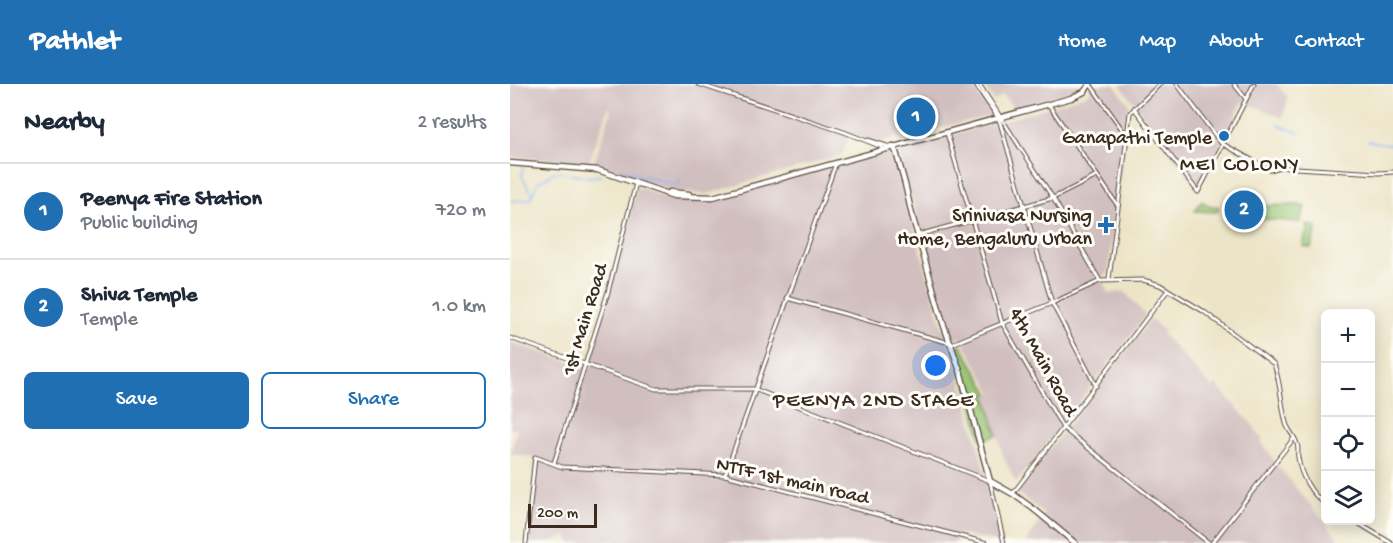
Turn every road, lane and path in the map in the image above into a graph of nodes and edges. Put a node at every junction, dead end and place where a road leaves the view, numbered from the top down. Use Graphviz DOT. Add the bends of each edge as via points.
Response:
graph roads {
  1 [pos="698,84"];
  2 [pos="977,84"];
  3 [pos="1089,84"];
  4 [pos="1160,84"];
  5 [pos="1177,84"];
  6 [pos="1234,84"];
  7 [pos="1254,84"];
  8 [pos="1246,99"];
  9 [pos="1048,104"];
  10 [pos="1134,108"];
  11 [pos="999,117"];
  12 [pos="947,131"];
  13 [pos="1127,137"];
  14 [pos="1224,145"];
  15 [pos="888,147"];
  16 [pos="510,162"];
  17 [pos="834,163"];
  18 [pos="1393,172"];
  19 [pos="1097,176"];
  20 [pos="636,183"];
  21 [pos="1053,198"];
  22 [pos="1023,206"];
  23 [pos="1118,207"];
  24 [pos="973,220"];
  25 [pos="918,236"];
  26 [pos="1109,279"];
  27 [pos="1100,281"];
  28 [pos="1168,290"];
  29 [pos="788,298"];
  30 [pos="1052,303"];
  31 [pos="1002,323"];
  32 [pos="510,338"];
  33 [pos="951,343"];
  34 [pos="586,364"];
  35 [pos="1096,386"];
  36 [pos="754,389"];
  37 [pos="1063,428"];
  38 [pos="1294,438"];
  39 [pos="554,463"];
  40 [pos="725,475"];
  41 [pos="991,480"];
  42 [pos="1014,492"];
  43 [pos="1321,500"];
  44 [pos="1035,510"];
  45 [pos="1361,525"];
  46 [pos="526,543"];
  47 [pos="987,543"];
  48 [pos="1004,543"];
  49 [pos="1075,543"];
  50 [pos="1210,543"];
  51 [pos="1391,543"];
  1 -- 15 [label="street"];
  2 -- 11 [label="street"];
  3 -- 9 [label="main road" via="1084,92"];
  3 -- 11 [label="main road" via="1071,95"];
  3 -- 13 [label="street"];
  4 -- 10 [label="street"];
  5 -- 14 [label="street"];
  6 -- 8 [label="street"];
  7 -- 8 [label="street"];
  8 -- 14 [label="street"];
  9 -- 11 [label="main road"];
  9 -- 19 [label="street"];
  10 -- 13 [label="street"];
  10 -- 14 [label="street" via="1198,192"];
  11 -- 12 [label="main road"];
  11 -- 15 [label="main road"];
  11 -- 21 [label="street"];
  11 -- 22 [label="street"];
  12 -- 15 [label="main road"];
  12 -- 24 [label="street, 4th Main Road"];
  13 -- 23 [label="street"];
  14 -- 18 [label="street" via="1270,170 1280,167"];
  15 -- 17 [label="main road"];
  15 -- 25 [label="main road" via="896,152"];
  16 -- 20 [label="main road" via="590,166"];
  17 -- 20 [label="main road" via="714,195 672,193"];
  17 -- 29 [label="street"];
  19 -- 21 [label="street"];
  19 -- 23 [label="street"];
  20 -- 34 [label="street, 1st Main Road"];
  21 -- 22 [label="street"];
  21 -- 27 [label="street"];
  22 -- 24 [label="street"];
  22 -- 30 [label="street"];
  23 -- 26 [label="street"];
  24 -- 25 [label="street"];
  24 -- 31 [label="street, 4th Main Road"];
  25 -- 33 [label="main road"];
  26 -- 27 [label="street"];
  26 -- 28 [label="street" via="1143,279"];
  27 -- 30 [label="street"];
  28 -- 35 [label="street"];
  28 -- 38 [label="street" via="1274,364 1287,428"];
  29 -- 33 [label="street"];
  29 -- 36 [label="street"];
  30 -- 31 [label="street"];
  30 -- 35 [label="street"];
  31 -- 33 [label="street"];
  31 -- 37 [label="street, 4th Main Road"];
  32 -- 34 [label="street"];
  33 -- 41 [label="main road"];
  34 -- 36 [label="street" via="656,389"];
  34 -- 39 [label="street, 1st Main Road"];
  35 -- 37 [label="street"];
  36 -- 40 [label="street"];
  36 -- 41 [label="street"];
  37 -- 42 [label="street"];
  37 -- 50 [label="street, 4th Main Road"];
  38 -- 43 [label="street" via="1307,483"];
  38 -- 50 [label="street"];
  39 -- 40 [label="street, NTTF 1st main road"];
  39 -- 46 [label="street, NTTF 1st main road" via="535,457"];
  40 -- 47 [label="street, NTTF 1st main road"];
  41 -- 42 [label="main road"];
  41 -- 44 [label="main road"];
  41 -- 48 [label="street"];
  42 -- 44 [label="main road"];
  44 -- 49 [label="main road"];
  45 -- 51 [label="street"];
}
